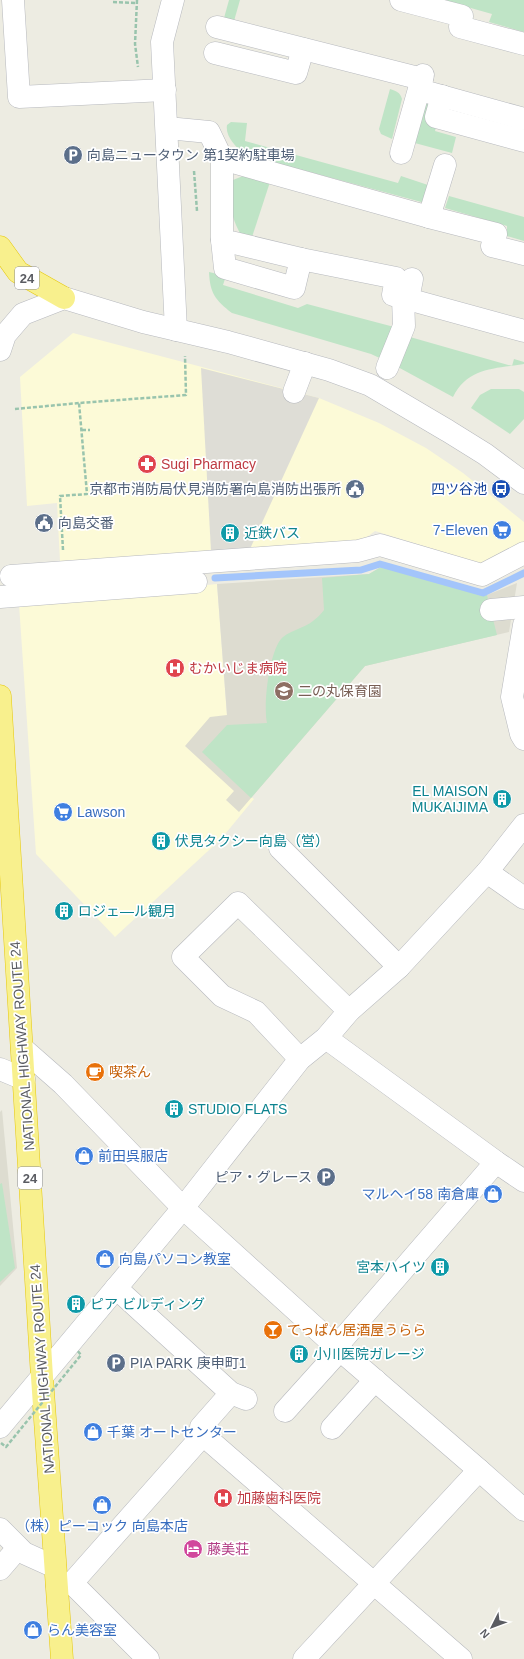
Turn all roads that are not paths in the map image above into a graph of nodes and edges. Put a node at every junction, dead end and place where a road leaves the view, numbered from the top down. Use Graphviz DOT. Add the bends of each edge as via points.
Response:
graph roads {
  1 [pos="13,0"];
  2 [pos="173,0"];
  3 [pos="401,0"];
  4 [pos="430,3"];
  5 [pos="217,27"];
  6 [pos="524,44"];
  7 [pos="303,49"];
  8 [pos="215,53"];
  9 [pos="422,81"];
  10 [pos="165,90"];
  11 [pos="442,96"];
  12 [pos="524,119"];
  13 [pos="167,128"];
  14 [pos="524,140"];
  15 [pos="401,153"];
  16 [pos="222,160"];
  17 [pos="445,165"];
  18 [pos="429,217"];
  19 [pos="222,240"];
  20 [pos="0,247"];
  21 [pos="524,254"];
  22 [pos="301,259"];
  23 [pos="408,292"];
  24 [pos="64,298"];
  25 [pos="176,330"];
  26 [pos="524,331"];
  27 [pos="0,350"];
  28 [pos="305,363"];
  29 [pos="387,368"];
  30 [pos="294,392"];
  31 [pos="524,483"];
  32 [pos="524,553"];
  33 [pos="11,576"];
  34 [pos="196,582"];
  35 [pos="0,596"];
  36 [pos="524,607"];
  37 [pos="491,610"];
  38 [pos="524,625"];
  39 [pos="0,696"];
  40 [pos="524,739"];
  41 [pos="524,825"];
  42 [pos="280,848"];
  43 [pos="487,872"];
  44 [pos="524,898"];
  45 [pos="399,967"];
  46 [pos="349,1011"];
  47 [pos="326,1038"];
  48 [pos="22,1048"];
  49 [pos="300,1059"];
  50 [pos="0,1069"];
  51 [pos="24,1079"];
  52 [pos="496,1162"];
  53 [pos="524,1181"];
  54 [pos="182,1208"];
  55 [pos="116,1288"];
  56 [pos="338,1349"];
  57 [pos="42,1377"];
  58 [pos="375,1380"];
  59 [pos="285,1411"];
  60 [pos="332,1428"];
  61 [pos="0,1435"];
  62 [pos="203,1435"];
  63 [pos="480,1470"];
  64 [pos="524,1510"];
  65 [pos="0,1530"];
  66 [pos="18,1548"];
  67 [pos="0,1569"];
  68 [pos="61,1578"];
  69 [pos="374,1584"];
  70 [pos="62,1659"];
  71 [pos="148,1659"];
  72 [pos="304,1659"];
  73 [pos="461,1659"];
  1 -- 10 [label="street" via="19,97"];
  2 -- 10 [label="street" via="162,42"];
  3 -- 4 [label="street"];
  4 -- 6 [label="street" via="462,16 460,27"];
  5 -- 7 [label="street"];
  7 -- 8 [label="street" via="296,73"];
  7 -- 9 [label="street"];
  9 -- 11 [label="street"];
  9 -- 15 [label="street"];
  10 -- 13 [label="street"];
  11 -- 12 [label="street"];
  11 -- 14 [label="street" via="436,116"];
  13 -- 16 [label="street" via="209,132"];
  13 -- 25 [label="street"];
  16 -- 18 [label="street"];
  16 -- 19 [label="street"];
  17 -- 18 [label="street"];
  18 -- 21 [label="street" via="496,234 492,246"];
  19 -- 22 [label="street"];
  19 -- 22 [label="street" via="225,268 294,288"];
  20 -- 24 [label="highway, 24" via="18,272"];
  22 -- 23 [label="street" via="396,278 393,295"];
  23 -- 26 [label="street"];
  23 -- 29 [label="street" via="404,326"];
  24 -- 25 [label="street"];
  24 -- 27 [label="street" via="23,314 5,335"];
  25 -- 28 [label="street"];
  28 -- 30 [label="street"];
  28 -- 31 [label="street" via="370,385 466,442"];
  32 -- 33 [label="street" via="482,575 380,545 358,550"];
  34 -- 35 [label="street"];
  36 -- 37 [label="street"];
  38 -- 40 [label="street" via="512,697"];
  39 -- 48 [label="highway, NATIONAL HIGHWAY ROUTE 24 / 24"];
  41 -- 43 [label="street"];
  42 -- 45 [label="street"];
  43 -- 44 [label="street"];
  43 -- 45 [label="street"];
  45 -- 46 [label="street"];
  46 -- 47 [label="street"];
  46 -- 49 [label="street" via="238,903 183,957 222,996 256,1012"];
  47 -- 49 [label="street"];
  47 -- 52 [label="street"];
  48 -- 51 [label="highway, NATIONAL HIGHWAY ROUTE 24 / 24"];
  48 -- 54 [label="street" via="63,1084"];
  49 -- 54 [label="street"];
  50 -- 51 [label="street"];
  51 -- 57 [label="highway, NATIONAL HIGHWAY ROUTE 24 / 24"];
  52 -- 53 [label="street"];
  52 -- 56 [label="street"];
  54 -- 55 [label="street"];
  54 -- 56 [label="street"];
  55 -- 57 [label="street"];
  55 -- 62 [label="street" via="238,1396 201,1427"];
  56 -- 58 [label="street"];
  56 -- 59 [label="street"];
  57 -- 61 [label="street"];
  57 -- 68 [label="highway, NATIONAL HIGHWAY ROUTE 24 / 24"];
  58 -- 60 [label="street"];
  58 -- 63 [label="street"];
  62 -- 68 [label="street"];
  62 -- 69 [label="street"];
  63 -- 64 [label="street"];
  63 -- 69 [label="street"];
  65 -- 66 [label="street"];
  66 -- 67 [label="street"];
  66 -- 68 [label="street"];
  68 -- 70 [label="highway, NATIONAL HIGHWAY ROUTE 24 / 24"];
  68 -- 71 [label="street"];
  69 -- 72 [label="street"];
  69 -- 73 [label="street"];
}
